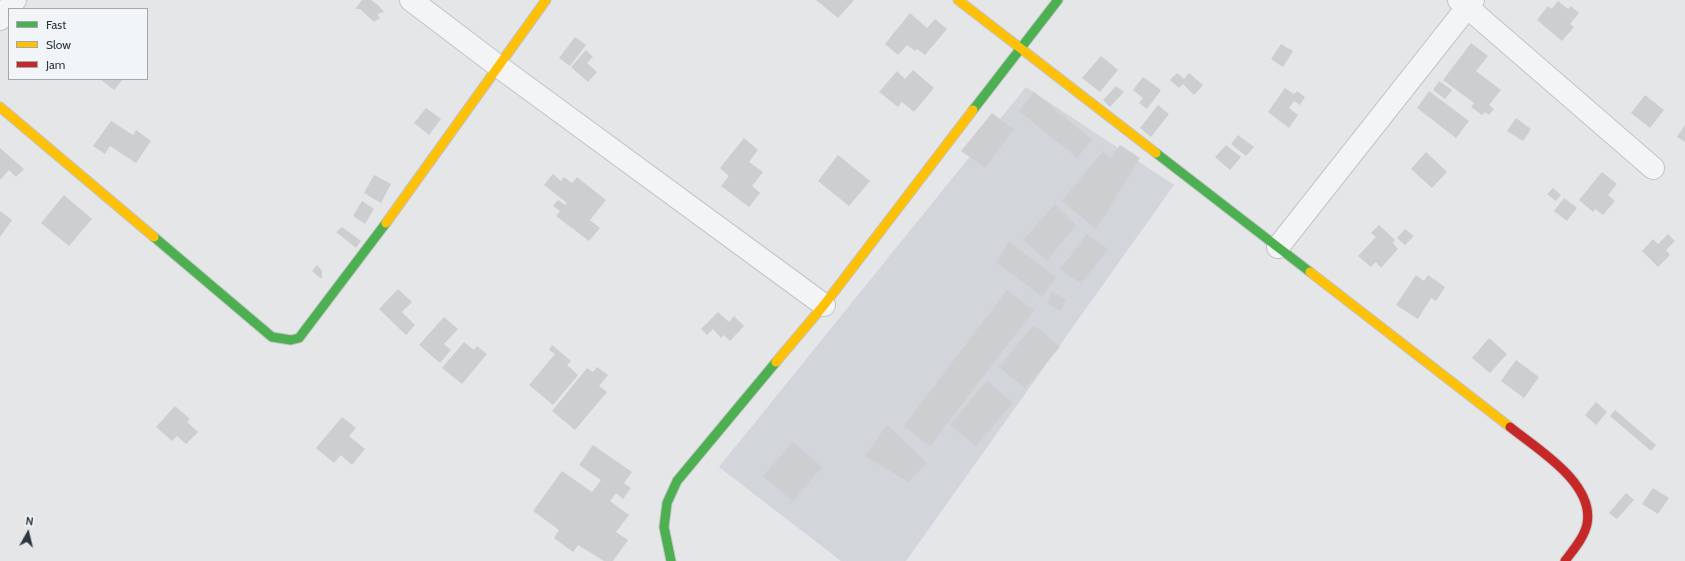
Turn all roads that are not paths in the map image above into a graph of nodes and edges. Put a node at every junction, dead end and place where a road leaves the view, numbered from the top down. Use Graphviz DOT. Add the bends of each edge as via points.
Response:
graph roads {
  1 [pos="15,0"];
  2 [pos="411,0"];
  3 [pos="546,0"];
  4 [pos="958,0"];
  5 [pos="1058,0"];
  6 [pos="1466,2"];
  7 [pos="9,8"];
  8 [pos="8,9"];
  9 [pos="0,19"];
  10 [pos="1020,49"];
  11 [pos="498,66"];
  12 [pos="0,108"];
  13 [pos="1653,168"];
  14 [pos="1278,247"];
  15 [pos="824,305"];
  16 [pos="671,561"];
  17 [pos="1566,561"];
  1 -- 7 [label="street"];
  2 -- 11 [label="street"];
  3 -- 11 [label="street"];
  4 -- 10 [label="street"];
  5 -- 10 [label="street"];
  6 -- 13 [label="street"];
  6 -- 14 [label="street"];
  8 -- 9 [label="street"];
  10 -- 14 [label="street"];
  10 -- 15 [label="street"];
  11 -- 12 [label="street" via="360,259 299,338 291,340 272,337"];
  11 -- 15 [label="street"];
  14 -- 17 [label="street" via="1565,470 1581,489 1589,512 1587,528"];
  15 -- 16 [label="street" via="677,481 667,503 664,527"];
}
